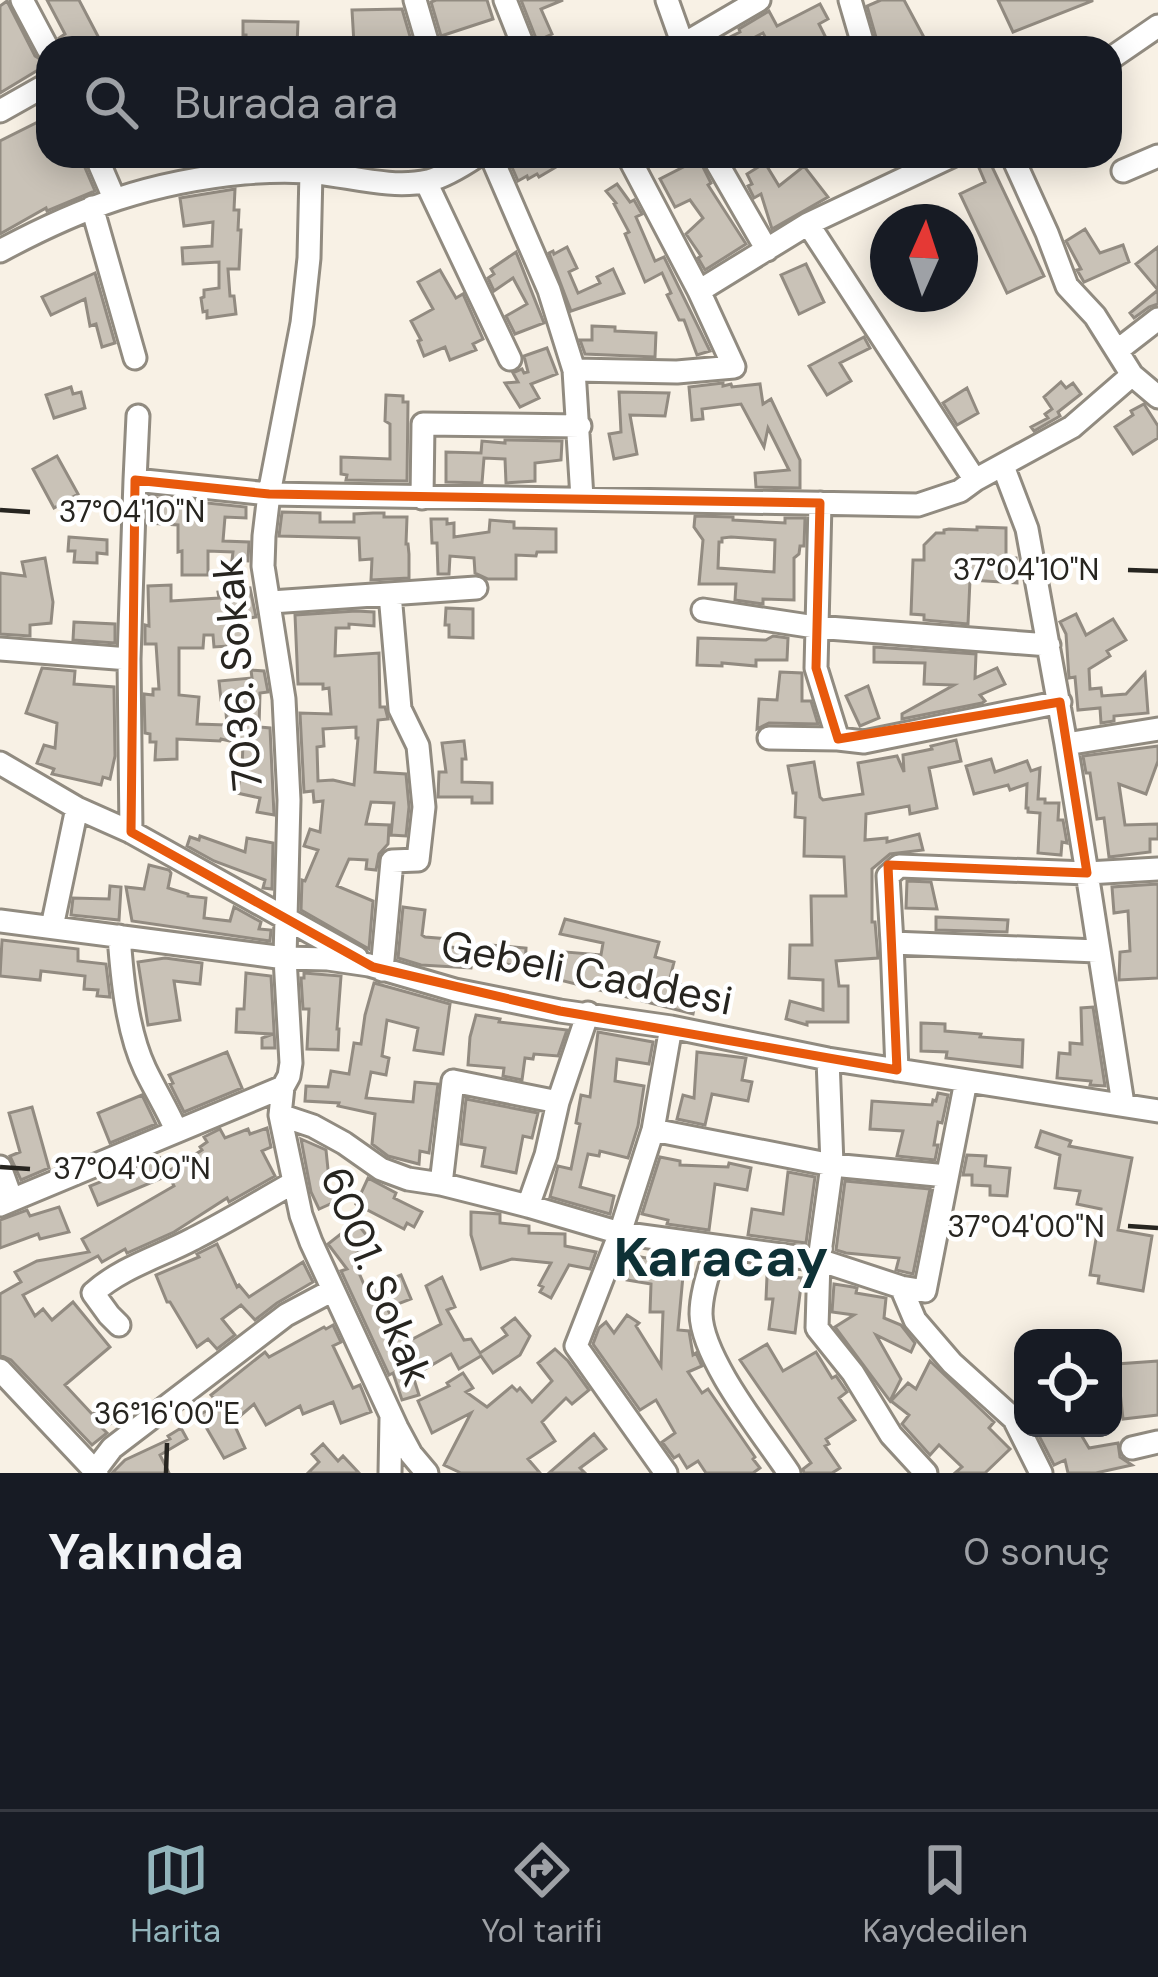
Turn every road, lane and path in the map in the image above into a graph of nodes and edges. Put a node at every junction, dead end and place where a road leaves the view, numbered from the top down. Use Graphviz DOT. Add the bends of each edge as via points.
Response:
graph roads {
  1 [pos="22,0"];
  2 [pos="415,0"];
  3 [pos="505,0"];
  4 [pos="668,0"];
  5 [pos="850,0"];
  6 [pos="752,2"];
  7 [pos="1158,26"];
  8 [pos="41,36"];
  9 [pos="426,36"];
  10 [pos="519,36"];
  11 [pos="677,36"];
  12 [pos="696,36"];
  13 [pos="860,36"];
  14 [pos="1122,50"];
  15 [pos="36,91"];
  16 [pos="0,111"];
  17 [pos="1158,156"];
  18 [pos="101,168"];
  19 [pos="459,168"];
  20 [pos="496,168"];
  21 [pos="634,168"];
  22 [pos="720,168"];
  23 [pos="927,168"];
  24 [pos="1017,168"];
  25 [pos="1123,171"];
  26 [pos="311,172"];
  27 [pos="426,182"];
  28 [pos="114,198"];
  29 [pos="92,207"];
  30 [pos="808,224"];
  31 [pos="766,250"];
  32 [pos="0,251"];
  33 [pos="699,292"];
  34 [pos="1158,319"];
  35 [pos="1118,350"];
  36 [pos="135,358"];
  37 [pos="510,359"];
  38 [pos="574,370"];
  39 [pos="1132,375"];
  40 [pos="1158,397"];
  41 [pos="138,416"];
  42 [pos="580,426"];
  43 [pos="1004,466"];
  44 [pos="135,480"];
  45 [pos="976,480"];
  46 [pos="268,494"];
  47 [pos="422,498"];
  48 [pos="582,498"];
  49 [pos="820,503"];
  50 [pos="476,588"];
  51 [pos="390,594"];
  52 [pos="271,602"];
  53 [pos="703,610"];
  54 [pos="815,627"];
  55 [pos="1049,645"];
  56 [pos="0,649"];
  57 [pos="129,659"];
  58 [pos="1060,701"];
  59 [pos="1158,729"];
  60 [pos="769,738"];
  61 [pos="838,739"];
  62 [pos="1066,744"];
  63 [pos="0,763"];
  64 [pos="77,808"];
  65 [pos="131,832"];
  66 [pos="1158,869"];
  67 [pos="1087,873"];
  68 [pos="285,920"];
  69 [pos="0,921"];
  70 [pos="52,927"];
  71 [pos="118,936"];
  72 [pos="892,943"];
  73 [pos="1097,951"];
  74 [pos="285,958"];
  75 [pos="378,968"];
  76 [pos="588,1013"];
  77 [pos="671,1027"];
  78 [pos="828,1059"];
  79 [pos="897,1070"];
  80 [pos="965,1081"];
  81 [pos="283,1087"];
  82 [pos="558,1102"];
  83 [pos="1123,1105"];
  84 [pos="1158,1111"];
  85 [pos="280,1115"];
  86 [pos="176,1130"];
  87 [pos="653,1130"];
  88 [pos="832,1165"];
  89 [pos="0,1167"];
  90 [pos="947,1176"];
  91 [pos="292,1183"];
  92 [pos="441,1184"];
  93 [pos="6,1202"];
  94 [pos="528,1206"];
  95 [pos="620,1233"];
  96 [pos="716,1248"];
  97 [pos="819,1260"];
  98 [pos="901,1287"];
  99 [pos="333,1290"];
  100 [pos="119,1324"];
  101 [pos="5,1375"];
  102 [pos="391,1412"];
  103 [pos="1158,1442"];
  104 [pos="1132,1448"];
  105 [pos="1038,1467"];
  106 [pos="95,1472"];
  107 [pos="390,1473"];
  108 [pos="427,1473"];
  109 [pos="666,1473"];
  110 [pos="789,1473"];
  111 [pos="926,1473"];
  112 [pos="1013,1473"];
  1 -- 8 [label="street"];
  2 -- 9 [label="street"];
  3 -- 10 [label="street"];
  4 -- 11 [label="street"];
  5 -- 13 [label="street"];
  6 -- 12 [label="street"];
  7 -- 14 [label="street"];
  15 -- 16 [label="street"];
  17 -- 25 [label="street"];
  18 -- 28 [label="street"];
  19 -- 27 [label="street"];
  20 -- 38 [label="street"];
  21 -- 33 [label="street"];
  22 -- 31 [label="street"];
  23 -- 30 [label="street"];
  24 -- 35 [label="street" via="1066,286"];
  26 -- 27 [label="street"];
  26 -- 28 [label="street" via="246,173"];
  26 -- 46 [label="street, 7036. Sokak" via="302,323"];
  27 -- 37 [label="street"];
  28 -- 29 [label="street"];
  29 -- 32 [label="street"];
  29 -- 36 [label="street"];
  30 -- 31 [label="street"];
  30 -- 45 [label="street"];
  31 -- 33 [label="street"];
  33 -- 38 [label="street" via="734,367"];
  34 -- 35 [label="street"];
  35 -- 39 [label="street"];
  38 -- 42 [label="street"];
  39 -- 40 [label="street"];
  39 -- 43 [label="street" via="1072,427"];
  41 -- 44 [label="street"];
  42 -- 47 [label="street" via="423,424"];
  42 -- 48 [label="street"];
  43 -- 45 [label="street"];
  43 -- 55 [label="street" via="1027,529"];
  44 -- 46 [label="street"];
  44 -- 57 [label="street"];
  45 -- 49 [label="street" via="918,506"];
  46 -- 47 [label="street"];
  46 -- 52 [label="street, 7036. Sokak" via="263,566"];
  47 -- 48 [label="street"];
  48 -- 49 [label="street"];
  49 -- 54 [label="street"];
  50 -- 51 [label="street"];
  51 -- 52 [label="street"];
  51 -- 75 [label="street" via="400,709 418,746 424,807 418,860 392,861"];
  52 -- 68 [label="street, 7036. Sokak" via="289,800"];
  53 -- 54 [label="street"];
  54 -- 55 [label="street"];
  54 -- 61 [label="street" via="816,668"];
  55 -- 58 [label="street"];
  56 -- 57 [label="street"];
  57 -- 65 [label="street"];
  58 -- 61 [label="street" via="864,742"];
  58 -- 62 [label="street"];
  59 -- 62 [label="street"];
  60 -- 61 [label="street"];
  62 -- 67 [label="street"];
  63 -- 64 [label="street"];
  64 -- 65 [label="street"];
  64 -- 70 [label="street"];
  65 -- 68 [label="street"];
  66 -- 67 [label="street"];
  67 -- 72 [label="street" via="899,866 888,876"];
  67 -- 73 [label="street"];
  68 -- 74 [label="street, 7036. Sokak"];
  68 -- 75 [label="street"];
  69 -- 70 [label="street, Gebeli Caddesi"];
  70 -- 71 [label="street, Gebeli Caddesi"];
  71 -- 74 [label="street, Gebeli Caddesi"];
  71 -- 86 [label="street" via="143,1066"];
  72 -- 73 [label="street"];
  72 -- 79 [label="street"];
  73 -- 83 [label="street"];
  74 -- 75 [label="street, Gebeli Caddesi"];
  74 -- 81 [label="street, 6001. Sokak" via="291,1063"];
  75 -- 76 [label="street, Gebeli Caddesi"];
  76 -- 77 [label="street, Gebeli Caddesi"];
  76 -- 82 [label="street"];
  77 -- 78 [label="street, Gebeli Caddesi"];
  77 -- 87 [label="street"];
  78 -- 79 [label="street, Gebeli Caddesi"];
  78 -- 88 [label="street"];
  79 -- 80 [label="street, Gebeli Caddesi"];
  80 -- 83 [label="street, Gebeli Caddesi"];
  80 -- 90 [label="street"];
  81 -- 85 [label="street, 6001. Sokak"];
  81 -- 86 [label="street"];
  82 -- 92 [label="street" via="453,1081"];
  82 -- 94 [label="street"];
  83 -- 84 [label="street, Gebeli Caddesi"];
  85 -- 91 [label="street, 6001. Sokak"];
  85 -- 92 [label="street" via="381,1169"];
  86 -- 93 [label="street"];
  87 -- 88 [label="street"];
  87 -- 95 [label="street"];
  88 -- 90 [label="street"];
  88 -- 97 [label="street"];
  89 -- 93 [label="street"];
  90 -- 98 [label="street" via="925,1291"];
  91 -- 99 [label="street, 6001. Sokak"];
  91 -- 100 [label="street" via="103,1284 93,1293"];
  92 -- 94 [label="street"];
  94 -- 95 [label="street"];
  95 -- 96 [label="street"];
  95 -- 109 [label="street" via="576,1346"];
  96 -- 97 [label="street"];
  96 -- 110 [label="street" via="701,1316 707,1340"];
  97 -- 98 [label="street"];
  97 -- 111 [label="street" via="817,1328"];
  98 -- 105 [label="street" via="915,1320 1014,1419"];
  99 -- 102 [label="street, 6001. Sokak"];
  99 -- 106 [label="street" via="286,1315 112,1448"];
  101 -- 106 [label="street"];
  102 -- 107 [label="street"];
  102 -- 108 [label="street, 6001. Sokak"];
  103 -- 104 [label="street"];
  105 -- 112 [label="street"];
}
